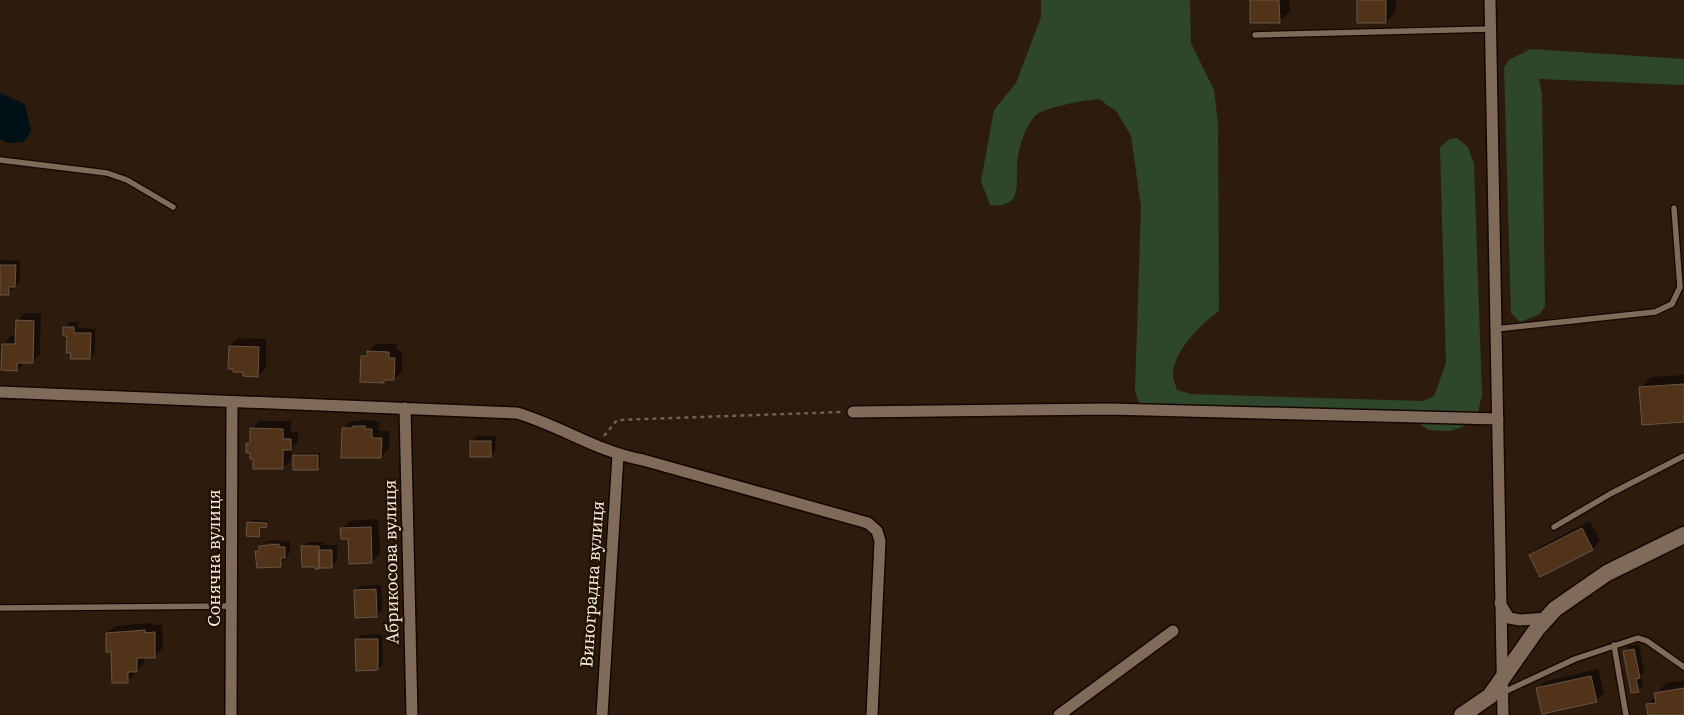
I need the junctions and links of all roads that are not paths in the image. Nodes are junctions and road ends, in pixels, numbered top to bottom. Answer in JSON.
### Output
{"nodes":[{"id":1,"x":1490,"y":0,"type":"edge"},
{"id":2,"x":1490,"y":29,"type":"junction"},
{"id":3,"x":1255,"y":35,"type":"dead end"},
{"id":4,"x":0,"y":160,"type":"edge"},
{"id":5,"x":173,"y":207,"type":"dead end"},
{"id":6,"x":1674,"y":208,"type":"dead end"},
{"id":7,"x":1495,"y":329,"type":"junction"},
{"id":8,"x":0,"y":392,"type":"edge"},
{"id":9,"x":232,"y":402,"type":"junction"},
{"id":10,"x":405,"y":408,"type":"junction"},
{"id":11,"x":853,"y":412,"type":"road end"},
{"id":12,"x":1498,"y":419,"type":"junction"},
{"id":13,"x":618,"y":455,"type":"junction"},
{"id":14,"x":1684,"y":456,"type":"edge"},
{"id":15,"x":1554,"y":527,"type":"dead end"},
{"id":16,"x":1684,"y":534,"type":"edge"},
{"id":17,"x":1499,"y":600,"type":"junction"},
{"id":18,"x":232,"y":606,"type":"junction"},
{"id":19,"x":0,"y":608,"type":"edge"},
{"id":20,"x":1547,"y":618,"type":"junction"},
{"id":21,"x":1173,"y":631,"type":"dead end"},
{"id":22,"x":1614,"y":645,"type":"junction"},
{"id":23,"x":1684,"y":667,"type":"edge"},
{"id":24,"x":1504,"y":676,"type":"junction"},
{"id":25,"x":1496,"y":694,"type":"junction"},
{"id":26,"x":231,"y":715,"type":"edge"},
{"id":27,"x":412,"y":715,"type":"edge"},
{"id":28,"x":602,"y":715,"type":"edge"},
{"id":29,"x":872,"y":715,"type":"edge"},
{"id":30,"x":1059,"y":715,"type":"edge"},
{"id":31,"x":1462,"y":715,"type":"edge"},
{"id":32,"x":1503,"y":715,"type":"edge"},
{"id":33,"x":1626,"y":715,"type":"edge"}],
"edges":[{"from":1,"to":2,"type":"street"},
{"from":2,"to":3,"type":"lane"},
{"from":2,"to":7,"type":"street"},
{"from":4,"to":5,"type":"lane"},
{"from":6,"to":7,"type":"lane"},
{"from":7,"to":12,"type":"street"},
{"from":8,"to":9,"type":"street"},
{"from":9,"to":10,"type":"street"},
{"from":9,"to":18,"type":"street","name":"Сонячна вулиця"},
{"from":10,"to":13,"type":"street"},
{"from":10,"to":27,"type":"street","name":"Абрикосова вулиця"},
{"from":11,"to":12,"type":"street"},
{"from":12,"to":17,"type":"street"},
{"from":13,"to":28,"type":"street","name":"Виноградна вулиця"},
{"from":13,"to":29,"type":"street"},
{"from":14,"to":15,"type":"lane"},
{"from":16,"to":20,"type":"street"},
{"from":17,"to":20,"type":"street"},
{"from":17,"to":24,"type":"street"},
{"from":18,"to":19,"type":"lane"},
{"from":18,"to":26,"type":"street","name":"Сонячна вулиця"},
{"from":20,"to":24,"type":"street"},
{"from":21,"to":30,"type":"street"},
{"from":22,"to":23,"type":"lane"},
{"from":22,"to":25,"type":"lane"},
{"from":22,"to":33,"type":"lane"},
{"from":24,"to":25,"type":"street"},
{"from":25,"to":31,"type":"street"},
{"from":25,"to":32,"type":"street"}]}
